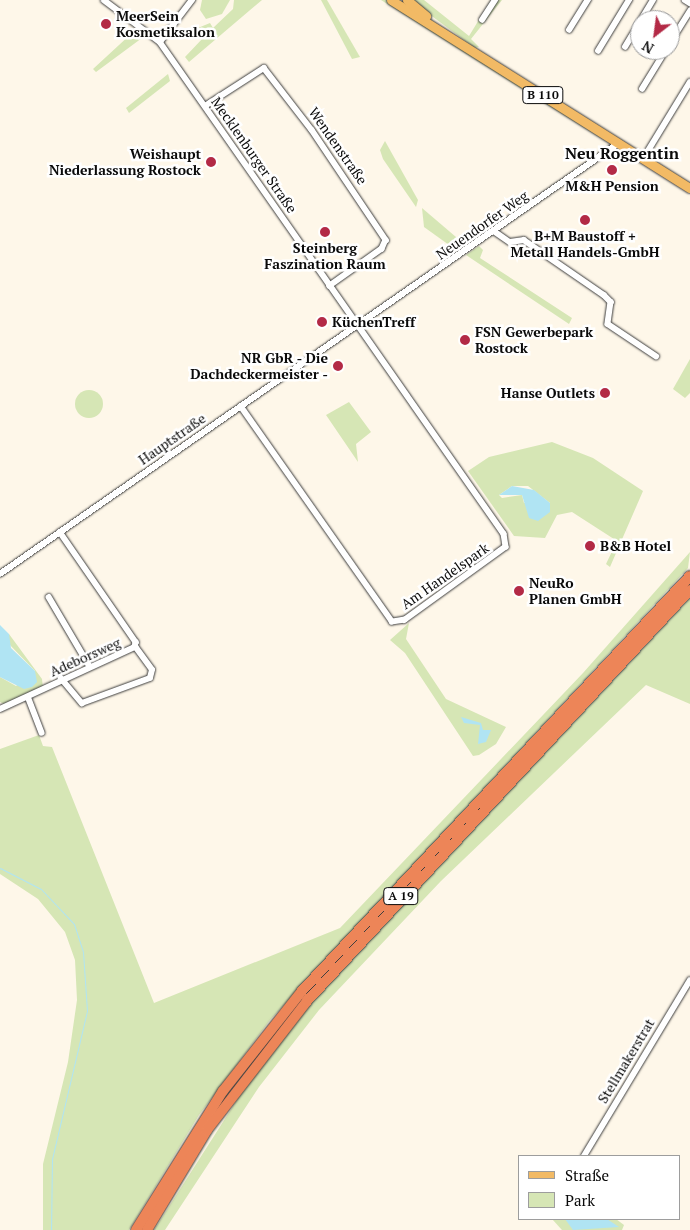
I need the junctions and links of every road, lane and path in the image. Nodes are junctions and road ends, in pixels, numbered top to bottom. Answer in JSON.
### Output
{"nodes":[{"id":1,"x":104,"y":0,"type":"edge"},
{"id":2,"x":192,"y":0,"type":"edge"},
{"id":3,"x":391,"y":0,"type":"edge"},
{"id":4,"x":406,"y":0,"type":"edge"},
{"id":5,"x":495,"y":0,"type":"edge"},
{"id":6,"x":588,"y":0,"type":"edge"},
{"id":7,"x":629,"y":0,"type":"edge"},
{"id":8,"x":685,"y":0,"type":"edge"},
{"id":9,"x":690,"y":3,"type":"edge"},
{"id":10,"x":690,"y":10,"type":"edge"},
{"id":11,"x":482,"y":20,"type":"dead end"},
{"id":12,"x":680,"y":26,"type":"edge"},
{"id":13,"x":439,"y":29,"type":"junction"},
{"id":14,"x":569,"y":30,"type":"dead end"},
{"id":15,"x":630,"y":39,"type":"edge"},
{"id":16,"x":160,"y":42,"type":"junction"},
{"id":17,"x":625,"y":47,"type":"dead end"},
{"id":18,"x":598,"y":51,"type":"dead end"},
{"id":19,"x":660,"y":60,"type":"edge"},
{"id":20,"x":690,"y":82,"type":"edge"},
{"id":21,"x":642,"y":89,"type":"dead end"},
{"id":22,"x":205,"y":106,"type":"junction"},
{"id":23,"x":619,"y":143,"type":"junction"},
{"id":24,"x":644,"y":159,"type":"junction"},
{"id":25,"x":690,"y":188,"type":"edge"},
{"id":26,"x":494,"y":231,"type":"junction"},
{"id":27,"x":330,"y":286,"type":"junction"},
{"id":28,"x":358,"y":326,"type":"junction"},
{"id":29,"x":656,"y":356,"type":"dead end"},
{"id":30,"x":241,"y":407,"type":"junction"},
{"id":31,"x":60,"y":532,"type":"junction"},
{"id":32,"x":0,"y":574,"type":"edge"},
{"id":33,"x":690,"y":576,"type":"edge"},
{"id":34,"x":690,"y":590,"type":"edge"},
{"id":35,"x":48,"y":597,"type":"dead end"},
{"id":36,"x":135,"y":647,"type":"junction"},
{"id":37,"x":90,"y":665,"type":"junction"},
{"id":38,"x":61,"y":678,"type":"junction"},
{"id":39,"x":29,"y":699,"type":"junction"},
{"id":40,"x":0,"y":709,"type":"edge"},
{"id":41,"x":42,"y":733,"type":"dead end"},
{"id":42,"x":690,"y":980,"type":"edge"},
{"id":43,"x":585,"y":1155,"type":"edge"},
{"id":44,"x":136,"y":1230,"type":"edge"},
{"id":45,"x":147,"y":1230,"type":"edge"}],
"edges":[{"from":1,"to":16,"type":"street","name":"Mecklenburger Straße"},
{"from":2,"to":16,"type":"street"},
{"from":3,"to":13,"type":"main road","number":"B 110"},
{"from":4,"to":13,"type":"main road","number":"B 110"},
{"from":5,"to":11,"type":"street"},
{"from":6,"to":14,"type":"street"},
{"from":7,"to":18,"type":"street"},
{"from":8,"to":9,"type":"street"},
{"from":10,"to":12,"type":"street"},
{"from":13,"to":23,"type":"main road","number":"B 110"},
{"from":15,"to":17,"type":"street"},
{"from":16,"to":22,"type":"street","name":"Mecklenburger Straße"},
{"from":19,"to":21,"type":"street"},
{"from":20,"to":24,"type":"street"},
{"from":22,"to":27,"type":"street","name":"Mecklenburger Straße"},
{"from":22,"to":27,"type":"street","name":"Wendenstraße"},
{"from":23,"to":24,"type":"main road","number":"B 110"},
{"from":23,"to":26,"type":"street","name":"Neuendorfer Weg"},
{"from":24,"to":25,"type":"main road","number":"B 110"},
{"from":26,"to":28,"type":"street","name":"Neuendorfer Weg"},
{"from":26,"to":29,"type":"street"},
{"from":27,"to":28,"type":"street","name":"Mecklenburger Straße"},
{"from":28,"to":30,"type":"street","name":"Hauptstraße"},
{"from":28,"to":30,"type":"street","name":"Am Handelspark"},
{"from":30,"to":31,"type":"street","name":"Hauptstraße"},
{"from":31,"to":32,"type":"street","name":"Hauptstraße"},
{"from":31,"to":36,"type":"street","name":"Adeborsweg"},
{"from":33,"to":44,"type":"highway","number":"A 19"},
{"from":34,"to":45,"type":"highway","number":"A 19"},
{"from":35,"to":37,"type":"street"},
{"from":36,"to":37,"type":"street","name":"Adeborsweg"},
{"from":36,"to":38,"type":"street"},
{"from":37,"to":38,"type":"street","name":"Adeborsweg"},
{"from":38,"to":39,"type":"street","name":"Adeborsweg"},
{"from":39,"to":40,"type":"street","name":"Adeborsweg"},
{"from":39,"to":41,"type":"street"},
{"from":42,"to":43,"type":"street","name":"Stellmakerstrat"}]}
